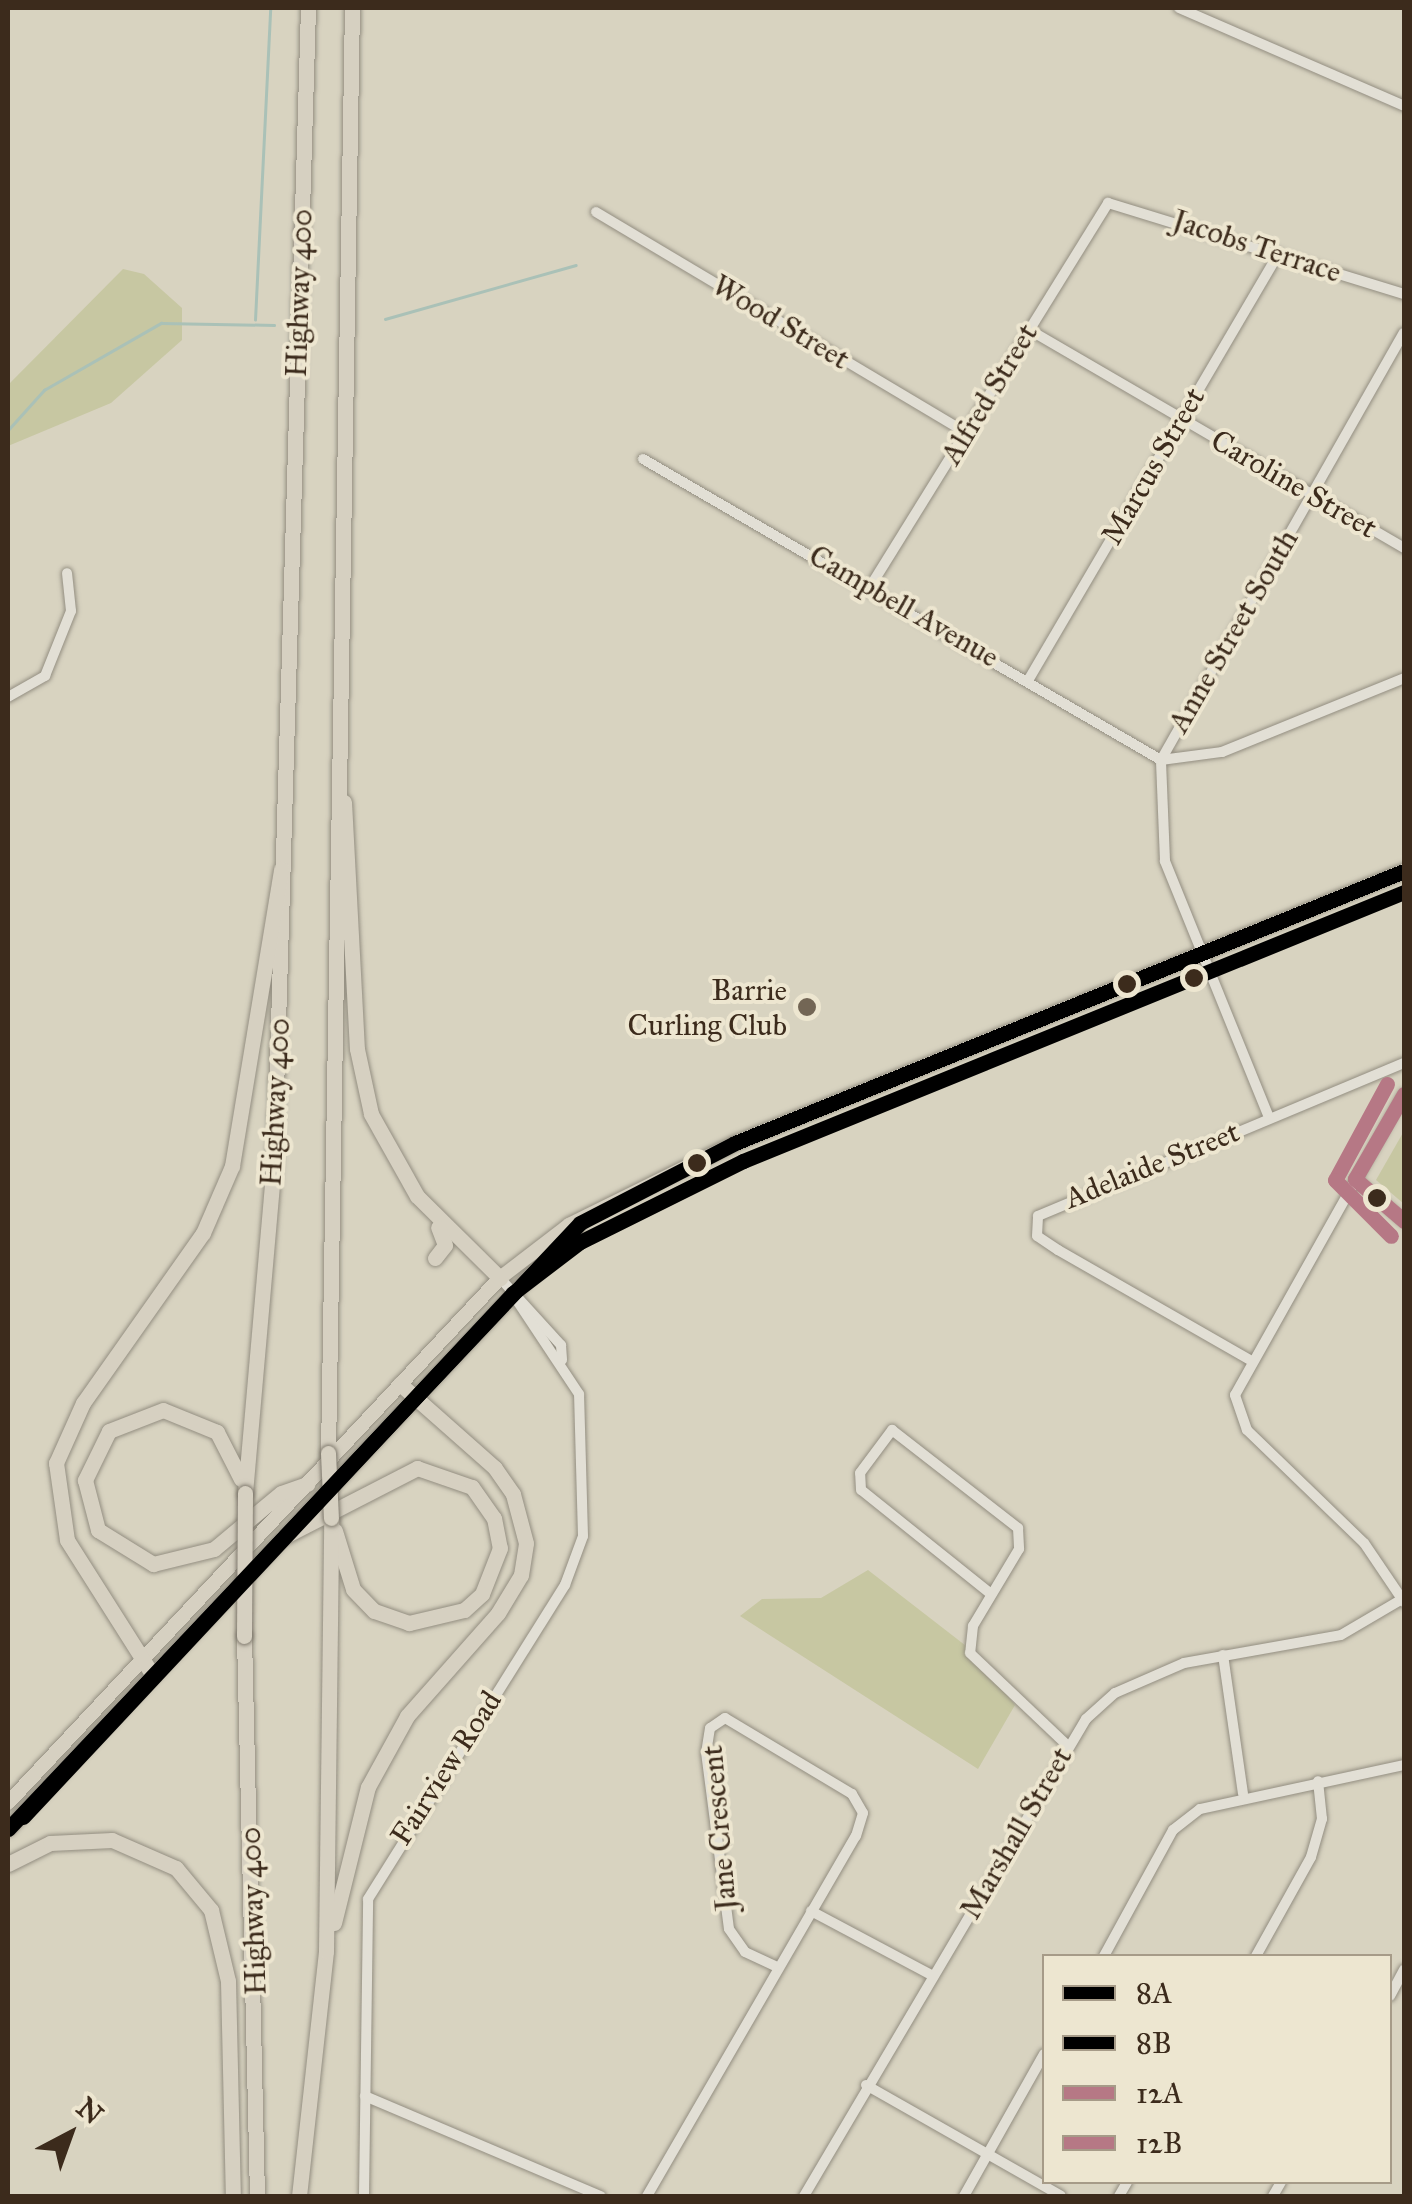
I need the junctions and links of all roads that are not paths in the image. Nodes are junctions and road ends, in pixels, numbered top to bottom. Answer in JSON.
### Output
{"nodes":[{"id":1,"x":308,"y":8,"type":"edge"},
{"id":2,"x":352,"y":8,"type":"edge"},
{"id":3,"x":1179,"y":8,"type":"edge"},
{"id":4,"x":1404,"y":106,"type":"edge"},
{"id":5,"x":1108,"y":203,"type":"joint"},
{"id":6,"x":596,"y":212,"type":"dead end"},
{"id":7,"x":1278,"y":254,"type":"junction"},
{"id":8,"x":1404,"y":294,"type":"edge"},
{"id":9,"x":1028,"y":329,"type":"junction"},
{"id":10,"x":1404,"y":333,"type":"edge"},
{"id":11,"x":1181,"y":418,"type":"junction"},
{"id":12,"x":966,"y":432,"type":"junction"},
{"id":13,"x":643,"y":460,"type":"dead end"},
{"id":14,"x":1312,"y":494,"type":"junction"},
{"id":15,"x":1404,"y":548,"type":"edge"},
{"id":16,"x":68,"y":573,"type":"dead end"},
{"id":17,"x":870,"y":587,"type":"junction"},
{"id":18,"x":1404,"y":678,"type":"edge"},
{"id":19,"x":1029,"y":679,"type":"junction"},
{"id":20,"x":8,"y":697,"type":"edge"},
{"id":21,"x":338,"y":718,"type":"junction"},
{"id":22,"x":1161,"y":760,"type":"junction"},
{"id":23,"x":284,"y":861,"type":"junction"},
{"id":24,"x":1404,"y":870,"type":"edge"},
{"id":25,"x":1200,"y":955,"type":"junction"},
{"id":26,"x":1404,"y":1064,"type":"edge"},
{"id":27,"x":1404,"y":1094,"type":"edge"},
{"id":28,"x":1268,"y":1115,"type":"junction"},
{"id":29,"x":1355,"y":1179,"type":"junction"},
{"id":30,"x":416,"y":1196,"type":"junction"},
{"id":31,"x":1404,"y":1221,"type":"edge"},
{"id":32,"x":580,"y":1223,"type":"junction"},
{"id":33,"x":435,"y":1258,"type":"dead end"},
{"id":34,"x":500,"y":1278,"type":"junction"},
{"id":35,"x":512,"y":1292,"type":"junction"},
{"id":36,"x":1250,"y":1360,"type":"junction"},
{"id":37,"x":400,"y":1384,"type":"junction"},
{"id":38,"x":415,"y":1396,"type":"junction"},
{"id":39,"x":307,"y":1484,"type":"junction"},
{"id":40,"x":244,"y":1493,"type":"junction"},
{"id":41,"x":331,"y":1518,"type":"junction"},
{"id":42,"x":283,"y":1537,"type":"junction"},
{"id":43,"x":991,"y":1594,"type":"junction"},
{"id":44,"x":1404,"y":1600,"type":"edge"},
{"id":45,"x":1223,"y":1655,"type":"junction"},
{"id":46,"x":148,"y":1668,"type":"junction"},
{"id":47,"x":1066,"y":1744,"type":"junction"},
{"id":48,"x":1404,"y":1765,"type":"edge"},
{"id":49,"x":1318,"y":1781,"type":"junction"},
{"id":50,"x":1244,"y":1794,"type":"junction"},
{"id":51,"x":8,"y":1803,"type":"edge"},
{"id":52,"x":8,"y":1829,"type":"edge"},
{"id":53,"x":8,"y":1864,"type":"edge"},
{"id":54,"x":811,"y":1911,"type":"junction"},
{"id":55,"x":326,"y":1952,"type":"junction"},
{"id":56,"x":1105,"y":1954,"type":"edge"},
{"id":57,"x":1257,"y":1954,"type":"edge"},
{"id":58,"x":777,"y":1967,"type":"junction"},
{"id":59,"x":1404,"y":1970,"type":"edge"},
{"id":60,"x":933,"y":1976,"type":"junction"},
{"id":61,"x":1392,"y":1992,"type":"edge"},
{"id":62,"x":1042,"y":2058,"type":"edge"},
{"id":63,"x":866,"y":2085,"type":"junction"},
{"id":64,"x":366,"y":2096,"type":"junction"},
{"id":65,"x":988,"y":2154,"type":"junction"},
{"id":66,"x":234,"y":2196,"type":"edge"},
{"id":67,"x":256,"y":2196,"type":"edge"},
{"id":68,"x":299,"y":2196,"type":"edge"},
{"id":69,"x":364,"y":2196,"type":"edge"},
{"id":70,"x":602,"y":2196,"type":"edge"},
{"id":71,"x":647,"y":2196,"type":"edge"},
{"id":72,"x":804,"y":2196,"type":"edge"},
{"id":73,"x":964,"y":2196,"type":"edge"},
{"id":74,"x":1061,"y":2196,"type":"edge"}],
"edges":[{"from":1,"to":23,"type":"highway","name":"Highway 400"},
{"from":2,"to":21,"type":"highway","name":"Highway 400"},
{"from":3,"to":4,"type":"street"},
{"from":5,"to":7,"type":"street","name":"Jacobs Terrace"},
{"from":5,"to":9,"type":"street","name":"Alfred Street"},
{"from":6,"to":12,"type":"street","name":"Wood Street"},
{"from":7,"to":8,"type":"street","name":"Jacobs Terrace"},
{"from":7,"to":11,"type":"street","name":"Marcus Street"},
{"from":9,"to":11,"type":"street","name":"Caroline Street"},
{"from":9,"to":12,"type":"street","name":"Alfred Street"},
{"from":10,"to":14,"type":"street","name":"Anne Street South"},
{"from":11,"to":14,"type":"street","name":"Caroline Street"},
{"from":11,"to":19,"type":"street","name":"Marcus Street"},
{"from":12,"to":17,"type":"street","name":"Alfred Street"},
{"from":13,"to":17,"type":"street","name":"Campbell Avenue"},
{"from":14,"to":15,"type":"street","name":"Caroline Street"},
{"from":14,"to":22,"type":"street","name":"Anne Street South"},
{"from":16,"to":20,"type":"street"},
{"from":17,"to":19,"type":"street","name":"Campbell Avenue"},
{"from":18,"to":22,"type":"street"},
{"from":19,"to":22,"type":"street","name":"Campbell Avenue"},
{"from":21,"to":30,"type":"highway"},
{"from":21,"to":41,"type":"highway","name":"Highway 400","bridge":true},
{"from":22,"to":25,"type":"street","name":"Anne Street South"},
{"from":23,"to":40,"type":"highway","name":"Highway 400"},
{"from":23,"to":46,"type":"highway"},
{"from":24,"to":25,"type":"main road"},
{"from":25,"to":28,"type":"street","name":"Anne Street South"},
{"from":25,"to":32,"type":"main road"},
{"from":26,"to":28,"type":"street","name":"Adelaide Street"},
{"from":27,"to":29,"type":"street"},
{"from":28,"to":36,"type":"street","name":"Adelaide Street"},
{"from":29,"to":31,"type":"street"},
{"from":29,"to":36,"type":"street"},
{"from":30,"to":33,"type":"highway"},
{"from":30,"to":34,"type":"highway"},
{"from":32,"to":34,"type":"main road"},
{"from":32,"to":35,"type":"main road"},
{"from":34,"to":35,"type":"street","name":"Fairview Road"},
{"from":34,"to":37,"type":"main road"},
{"from":35,"to":38,"type":"main road"},
{"from":35,"to":64,"type":"street","name":"Fairview Road"},
{"from":36,"to":44,"type":"street"},
{"from":37,"to":38,"type":"highway"},
{"from":37,"to":39,"type":"main road"},
{"from":38,"to":42,"type":"main road"},
{"from":38,"to":55,"type":"highway"},
{"from":39,"to":40,"type":"highway"},
{"from":39,"to":46,"type":"main road"},
{"from":40,"to":67,"type":"highway","name":"Highway 400","bridge":true},
{"from":41,"to":42,"type":"highway"},
{"from":41,"to":55,"type":"highway","name":"Highway 400"},
{"from":42,"to":46,"type":"main road"},
{"from":43,"to":43,"type":"street"},
{"from":43,"to":47,"type":"street"},
{"from":44,"to":45,"type":"street","name":"Marshall Street"},
{"from":45,"to":47,"type":"street","name":"Marshall Street"},
{"from":45,"to":50,"type":"street"},
{"from":46,"to":51,"type":"main road"},
{"from":46,"to":52,"type":"main road"},
{"from":47,"to":60,"type":"street","name":"Marshall Street"},
{"from":48,"to":49,"type":"street"},
{"from":49,"to":50,"type":"street"},
{"from":49,"to":57,"type":"street"},
{"from":50,"to":56,"type":"street"},
{"from":53,"to":66,"type":"highway"},
{"from":54,"to":58,"type":"street","name":"Jane Crescent"},
{"from":54,"to":58,"type":"street","name":"Jane Crescent"},
{"from":54,"to":60,"type":"street"},
{"from":55,"to":68,"type":"highway","name":"Highway 400"},
{"from":58,"to":71,"type":"street","name":"Jane Crescent"},
{"from":59,"to":61,"type":"street"},
{"from":60,"to":63,"type":"street","name":"Marshall Street"},
{"from":62,"to":65,"type":"street"},
{"from":63,"to":65,"type":"street"},
{"from":63,"to":72,"type":"street","name":"Marshall Street"},
{"from":64,"to":69,"type":"street","name":"Fairview Road"},
{"from":64,"to":70,"type":"street"},
{"from":65,"to":73,"type":"street"},
{"from":65,"to":74,"type":"street"}]}
